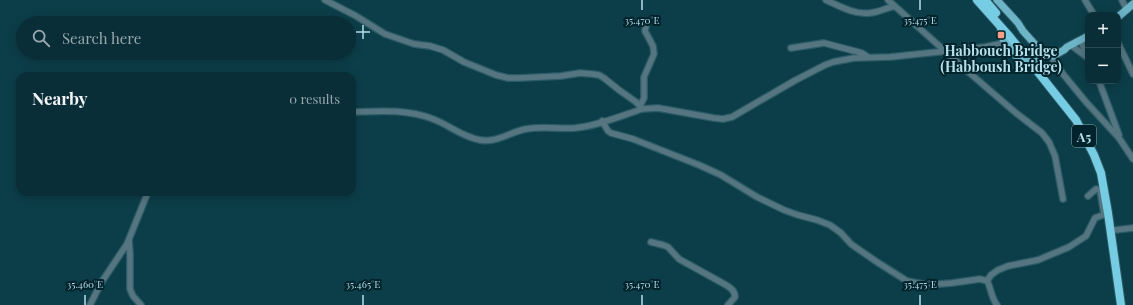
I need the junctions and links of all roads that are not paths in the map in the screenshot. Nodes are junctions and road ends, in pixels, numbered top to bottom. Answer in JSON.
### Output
{"nodes":[{"id":1,"x":326,"y":0,"type":"edge"},
{"id":2,"x":826,"y":0,"type":"edge"},
{"id":3,"x":888,"y":0,"type":"edge"},
{"id":4,"x":977,"y":0,"type":"edge"},
{"id":5,"x":984,"y":0,"type":"edge"},
{"id":6,"x":997,"y":0,"type":"edge"},
{"id":7,"x":1085,"y":0,"type":"edge"},
{"id":8,"x":1122,"y":0,"type":"edge"},
{"id":9,"x":1133,"y":4,"type":"edge"},
{"id":10,"x":894,"y":6,"type":"junction"},
{"id":11,"x":1127,"y":10,"type":"junction"},
{"id":12,"x":1092,"y":12,"type":"edge"},
{"id":13,"x":1121,"y":15,"type":"edge"},
{"id":14,"x":648,"y":21,"type":"dead end"},
{"id":15,"x":1085,"y":38,"type":"edge"},
{"id":16,"x":1007,"y":39,"type":"junction"},
{"id":17,"x":1081,"y":40,"type":"junction"},
{"id":18,"x":1069,"y":46,"type":"junction"},
{"id":19,"x":791,"y":48,"type":"dead end"},
{"id":20,"x":1121,"y":48,"type":"edge"},
{"id":21,"x":946,"y":51,"type":"junction"},
{"id":22,"x":1085,"y":51,"type":"edge"},
{"id":23,"x":1049,"y":56,"type":"junction"},
{"id":24,"x":1085,"y":56,"type":"edge"},
{"id":25,"x":869,"y":57,"type":"junction"},
{"id":26,"x":1133,"y":74,"type":"edge"},
{"id":27,"x":1100,"y":84,"type":"edge"},
{"id":28,"x":641,"y":108,"type":"junction"},
{"id":29,"x":356,"y":112,"type":"edge"},
{"id":30,"x":602,"y":121,"type":"junction"},
{"id":31,"x":1119,"y":138,"type":"junction"},
{"id":32,"x":1133,"y":159,"type":"edge"},
{"id":33,"x":146,"y":196,"type":"edge"},
{"id":34,"x":1088,"y":196,"type":"dead end"},
{"id":35,"x":1063,"y":199,"type":"dead end"},
{"id":36,"x":1106,"y":214,"type":"junction"},
{"id":37,"x":1133,"y":228,"type":"edge"},
{"id":38,"x":1115,"y":230,"type":"junction"},
{"id":39,"x":129,"y":239,"type":"junction"},
{"id":40,"x":651,"y":242,"type":"dead end"},
{"id":41,"x":987,"y":281,"type":"junction"},
{"id":42,"x":90,"y":305,"type":"edge"},
{"id":43,"x":141,"y":305,"type":"edge"},
{"id":44,"x":728,"y":305,"type":"edge"},
{"id":45,"x":997,"y":305,"type":"edge"},
{"id":46,"x":1121,"y":305,"type":"edge"},
{"id":47,"x":1127,"y":305,"type":"edge"}],
"edges":[{"from":1,"to":28,"type":"street"},
{"from":2,"to":10,"type":"street"},
{"from":3,"to":10,"type":"street"},
{"from":4,"to":16,"type":"highway","number":"A5"},
{"from":5,"to":38,"type":"highway","number":"A5"},
{"from":6,"to":23,"type":"main road"},
{"from":7,"to":12,"type":"street"},
{"from":8,"to":11,"type":"street"},
{"from":9,"to":11,"type":"main road"},
{"from":10,"to":21,"type":"street"},
{"from":11,"to":13,"type":"main road"},
{"from":14,"to":28,"type":"street"},
{"from":15,"to":17,"type":"main road"},
{"from":16,"to":21,"type":"street"},
{"from":16,"to":23,"type":"main road","bridge":true},
{"from":16,"to":36,"type":"highway","number":"A5"},
{"from":17,"to":18,"type":"main road"},
{"from":17,"to":22,"type":"street"},
{"from":18,"to":23,"type":"main road"},
{"from":18,"to":24,"type":"street"},
{"from":19,"to":25,"type":"street"},
{"from":20,"to":26,"type":"street"},
{"from":21,"to":25,"type":"street"},
{"from":21,"to":35,"type":"street"},
{"from":23,"to":31,"type":"street"},
{"from":25,"to":28,"type":"street"},
{"from":27,"to":31,"type":"street"},
{"from":28,"to":30,"type":"street"},
{"from":29,"to":30,"type":"street"},
{"from":30,"to":41,"type":"street"},
{"from":31,"to":32,"type":"street"},
{"from":33,"to":39,"type":"street"},
{"from":34,"to":36,"type":"street"},
{"from":36,"to":41,"type":"street"},
{"from":36,"to":46,"type":"highway","number":"A5"},
{"from":37,"to":38,"type":"street"},
{"from":38,"to":47,"type":"highway","number":"A5"},
{"from":39,"to":42,"type":"street"},
{"from":39,"to":43,"type":"street"},
{"from":40,"to":44,"type":"street"},
{"from":41,"to":45,"type":"street"}]}
